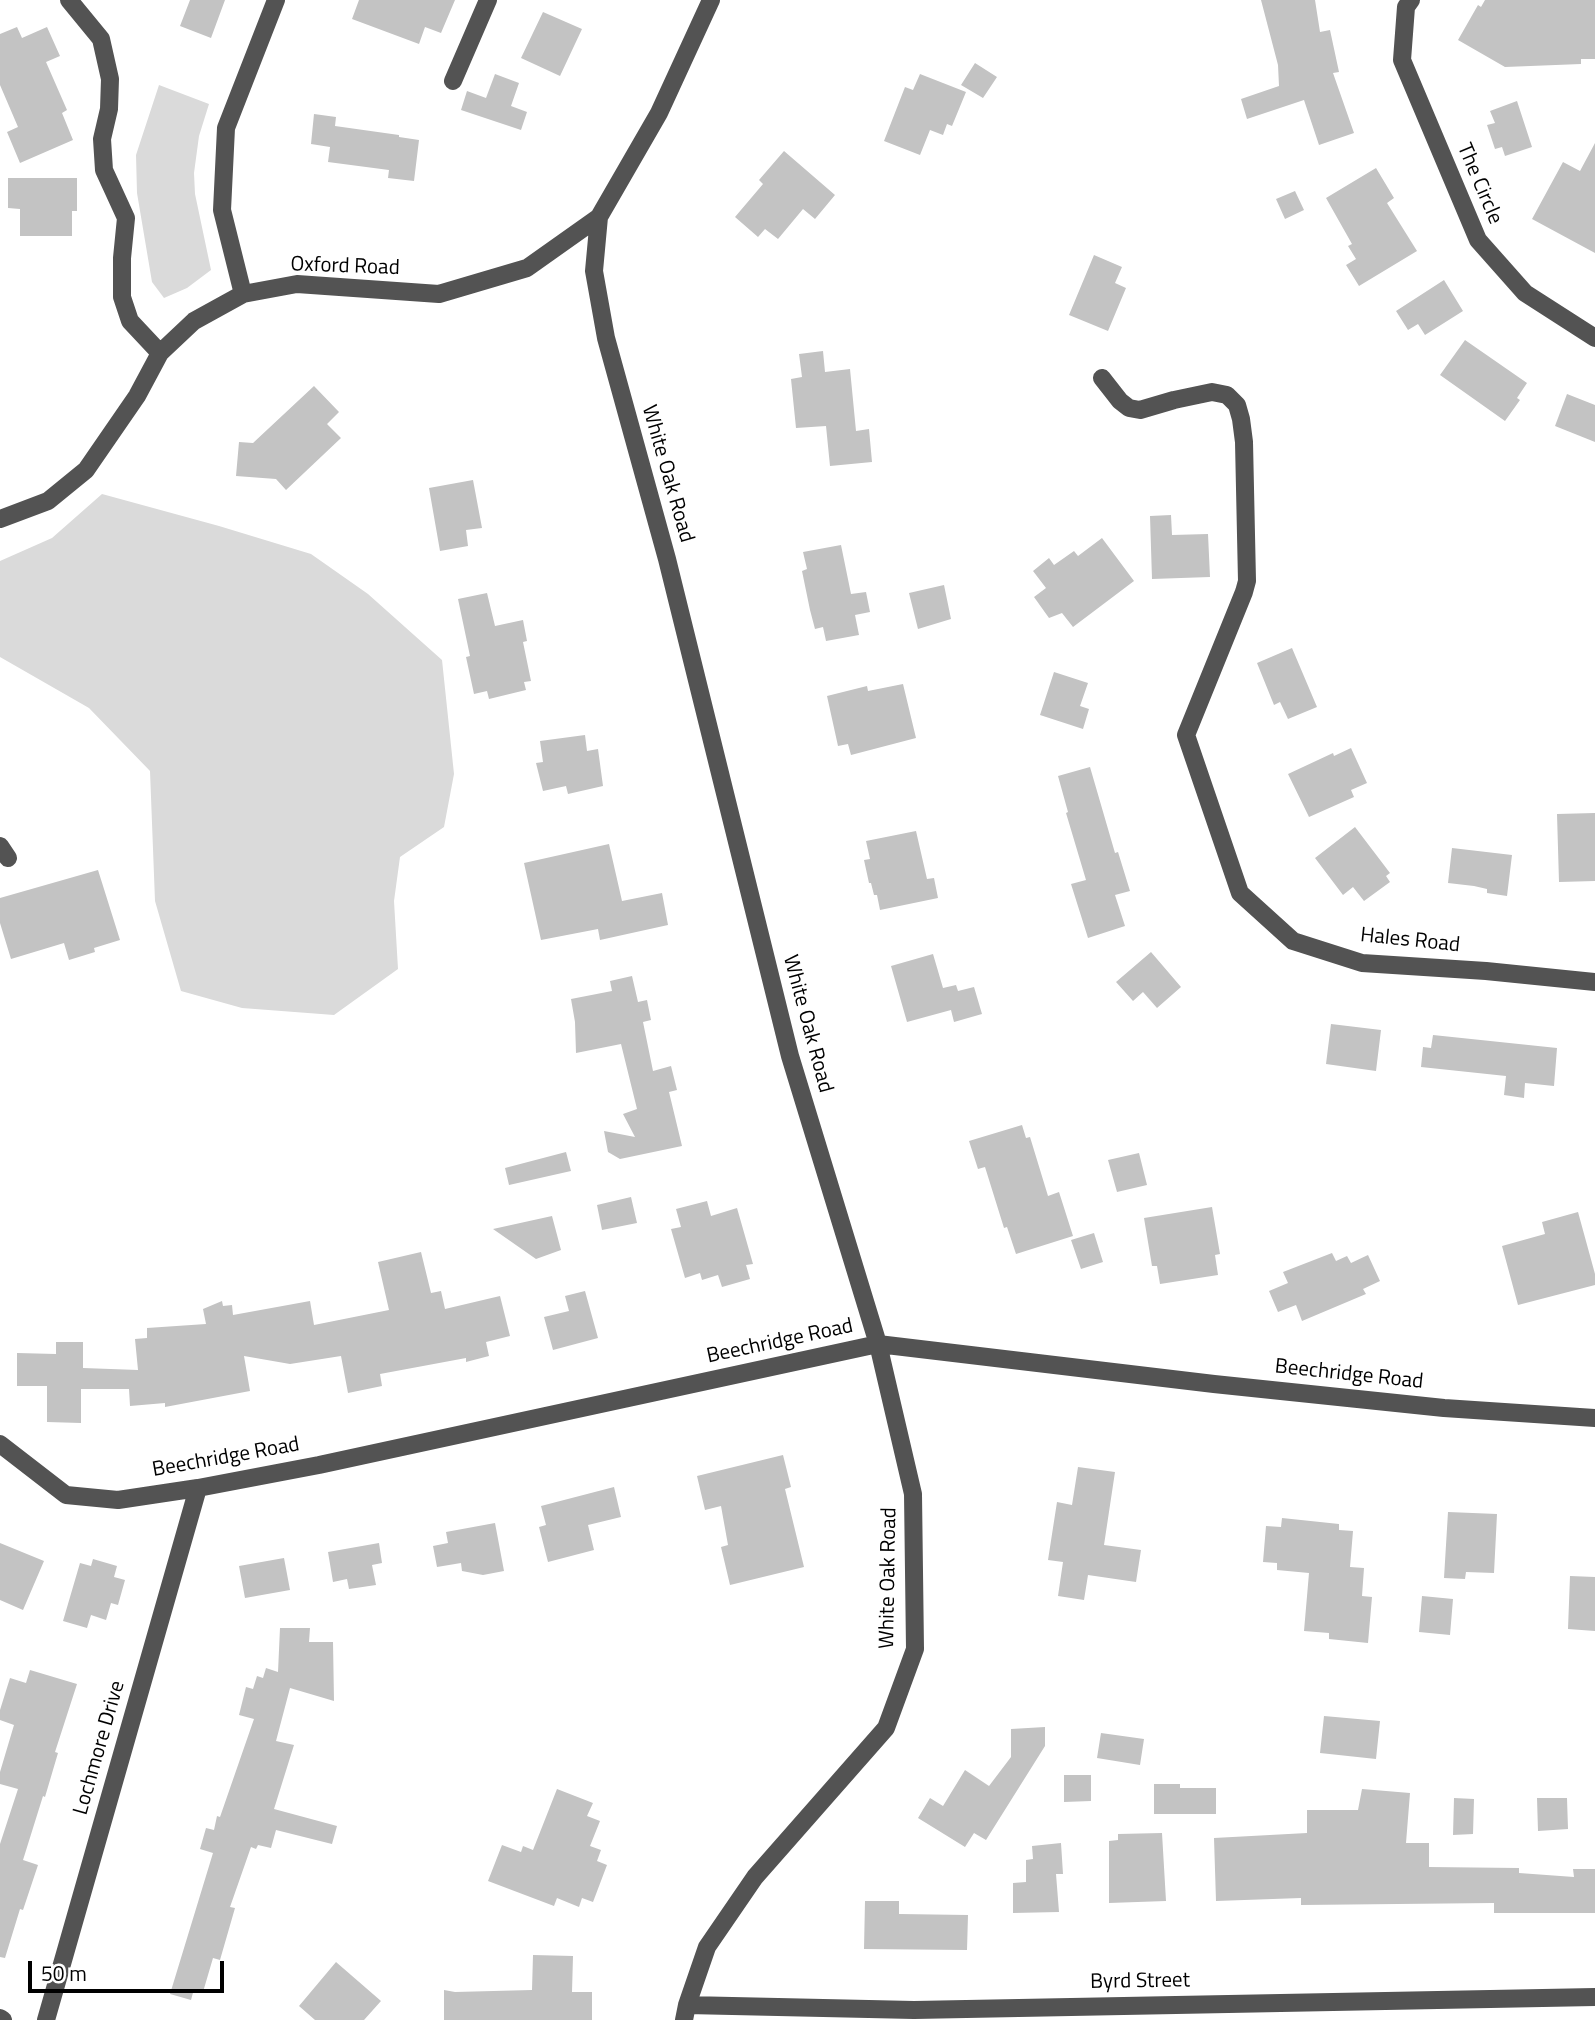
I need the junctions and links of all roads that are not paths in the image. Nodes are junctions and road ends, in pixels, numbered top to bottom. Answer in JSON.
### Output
{"nodes":[{"id":1,"x":69,"y":0,"type":"edge"},
{"id":2,"x":276,"y":0,"type":"edge"},
{"id":3,"x":488,"y":0,"type":"edge"},
{"id":4,"x":711,"y":0,"type":"edge"},
{"id":5,"x":1412,"y":0,"type":"edge"},
{"id":6,"x":453,"y":81,"type":"dead end"},
{"id":7,"x":599,"y":217,"type":"junction"},
{"id":8,"x":243,"y":294,"type":"junction"},
{"id":9,"x":1595,"y":338,"type":"edge"},
{"id":10,"x":160,"y":354,"type":"junction"},
{"id":11,"x":1102,"y":378,"type":"dead end"},
{"id":12,"x":0,"y":519,"type":"edge"},
{"id":13,"x":1595,"y":982,"type":"edge"},
{"id":14,"x":878,"y":1344,"type":"junction"},
{"id":15,"x":1595,"y":1418,"type":"edge"},
{"id":16,"x":0,"y":1444,"type":"edge"},
{"id":17,"x":198,"y":1488,"type":"junction"},
{"id":18,"x":1595,"y":1997,"type":"edge"},
{"id":19,"x":685,"y":2013,"type":"edge"},
{"id":20,"x":46,"y":2020,"type":"edge"}],
"edges":[{"from":1,"to":10,"type":"street"},
{"from":2,"to":8,"type":"street"},
{"from":3,"to":6,"type":"street"},
{"from":4,"to":7,"type":"street","name":"White Oak Road"},
{"from":5,"to":9,"type":"street","name":"The Circle"},
{"from":7,"to":8,"type":"street","name":"Oxford Road"},
{"from":7,"to":14,"type":"street","name":"White Oak Road"},
{"from":8,"to":10,"type":"street","name":"Oxford Road"},
{"from":10,"to":12,"type":"street","name":"Oxford Road"},
{"from":11,"to":13,"type":"street","name":"Hales Road"},
{"from":14,"to":15,"type":"street","name":"Beechridge Road"},
{"from":14,"to":17,"type":"street","name":"Beechridge Road"},
{"from":14,"to":19,"type":"street","name":"White Oak Road"},
{"from":16,"to":17,"type":"street","name":"Beechridge Road"},
{"from":17,"to":20,"type":"street","name":"Lochmore Drive"},
{"from":18,"to":19,"type":"street","name":"Byrd Street"}]}
